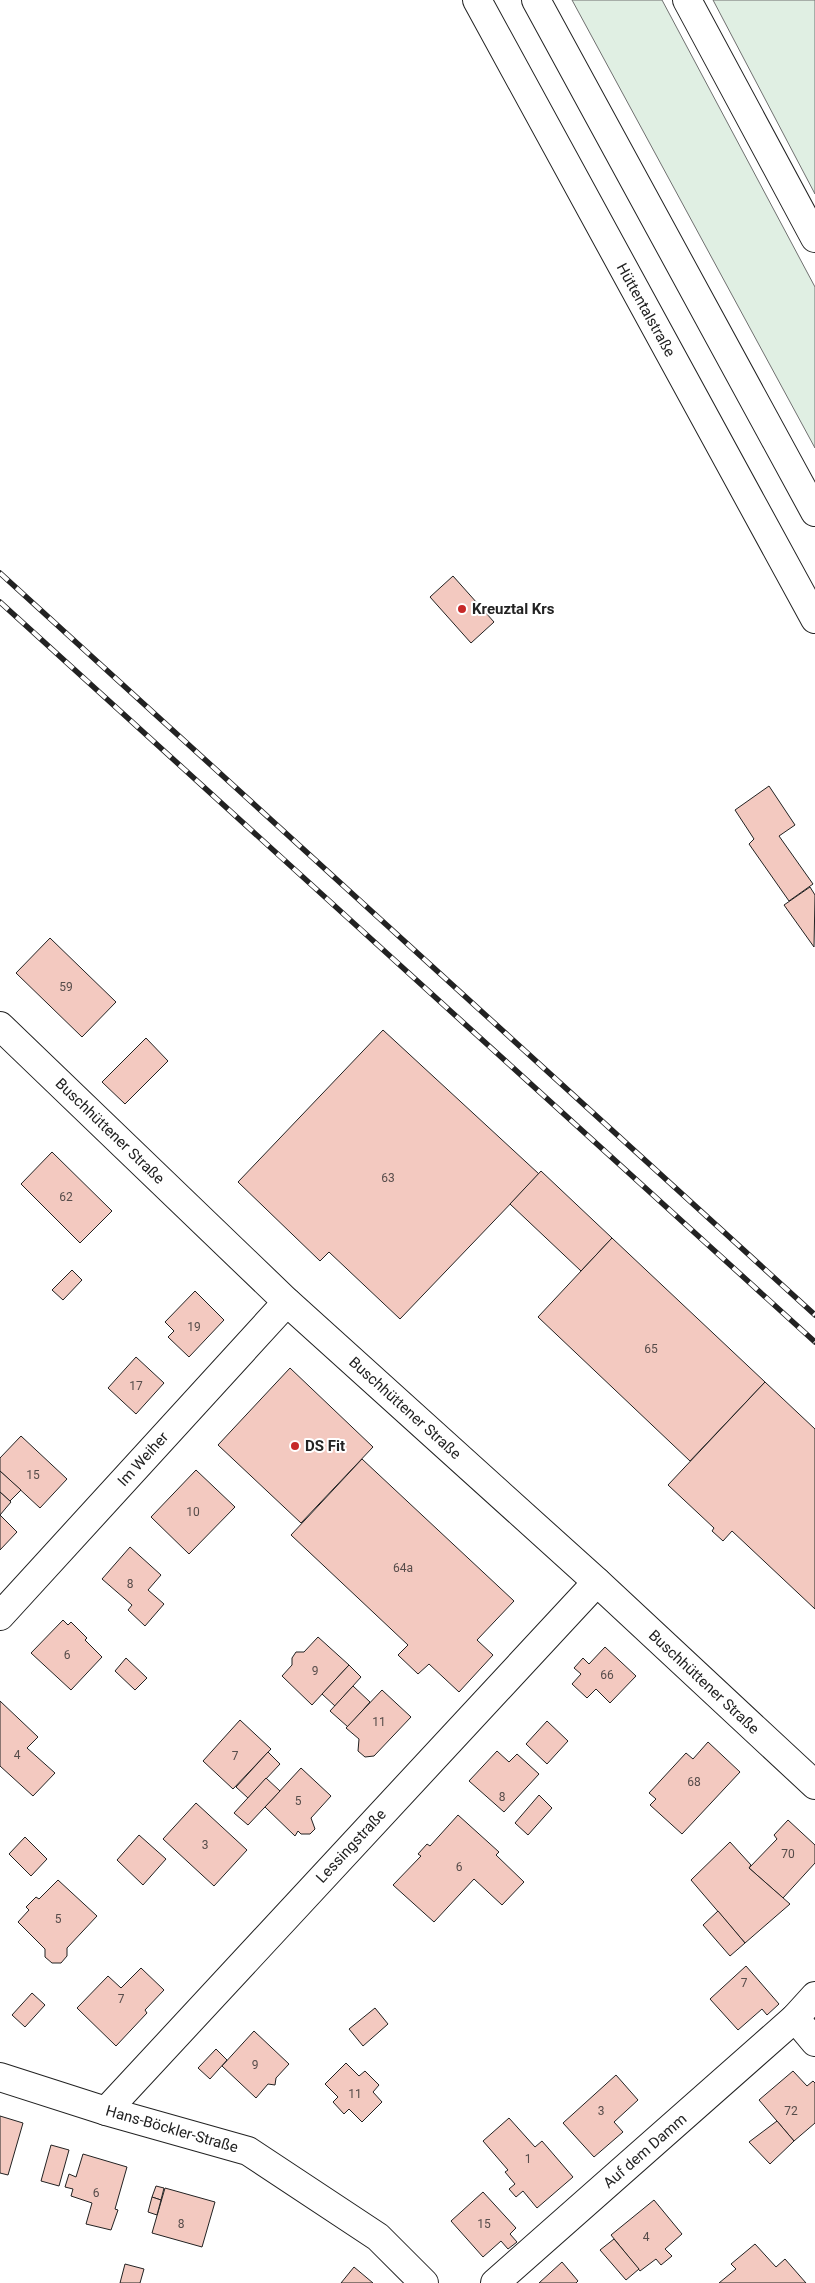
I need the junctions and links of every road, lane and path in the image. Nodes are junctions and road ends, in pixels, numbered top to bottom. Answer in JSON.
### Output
{"nodes":[{"id":1,"x":477,"y":0,"type":"edge"},
{"id":2,"x":536,"y":0,"type":"edge"},
{"id":3,"x":687,"y":0,"type":"edge"},
{"id":4,"x":815,"y":238,"type":"edge"},
{"id":5,"x":815,"y":512,"type":"edge"},
{"id":6,"x":815,"y":619,"type":"edge"},
{"id":7,"x":0,"y":1026,"type":"edge"},
{"id":8,"x":287,"y":1302,"type":"junction"},
{"id":9,"x":597,"y":1582,"type":"junction"},
{"id":10,"x":0,"y":1616,"type":"edge"},
{"id":11,"x":815,"y":1785,"type":"edge"},
{"id":12,"x":815,"y":1996,"type":"edge"},
{"id":13,"x":794,"y":2018,"type":"junction"},
{"id":14,"x":815,"y":2042,"type":"edge"},
{"id":15,"x":0,"y":2077,"type":"edge"},
{"id":16,"x":106,"y":2111,"type":"junction"},
{"id":17,"x":424,"y":2283,"type":"edge"},
{"id":18,"x":495,"y":2283,"type":"edge"}],
"edges":[{"from":1,"to":6,"type":"main road","name":"Hüttentalstraße"},
{"from":2,"to":5,"type":"main road"},
{"from":3,"to":4,"type":"main road"},
{"from":7,"to":8,"type":"main road","name":"Buschhüttener Straße"},
{"from":8,"to":9,"type":"main road","name":"Buschhüttener Straße"},
{"from":8,"to":10,"type":"main road","name":"Im Weiher"},
{"from":9,"to":11,"type":"main road","name":"Buschhüttener Straße"},
{"from":9,"to":16,"type":"main road","name":"Lessingstraße"},
{"from":12,"to":13,"type":"main road"},
{"from":13,"to":14,"type":"main road"},
{"from":13,"to":18,"type":"main road","name":"Auf dem Damm"},
{"from":15,"to":16,"type":"main road","name":"Hans-Böckler-Straße"},
{"from":16,"to":17,"type":"main road","name":"Hans-Böckler-Straße"}]}
